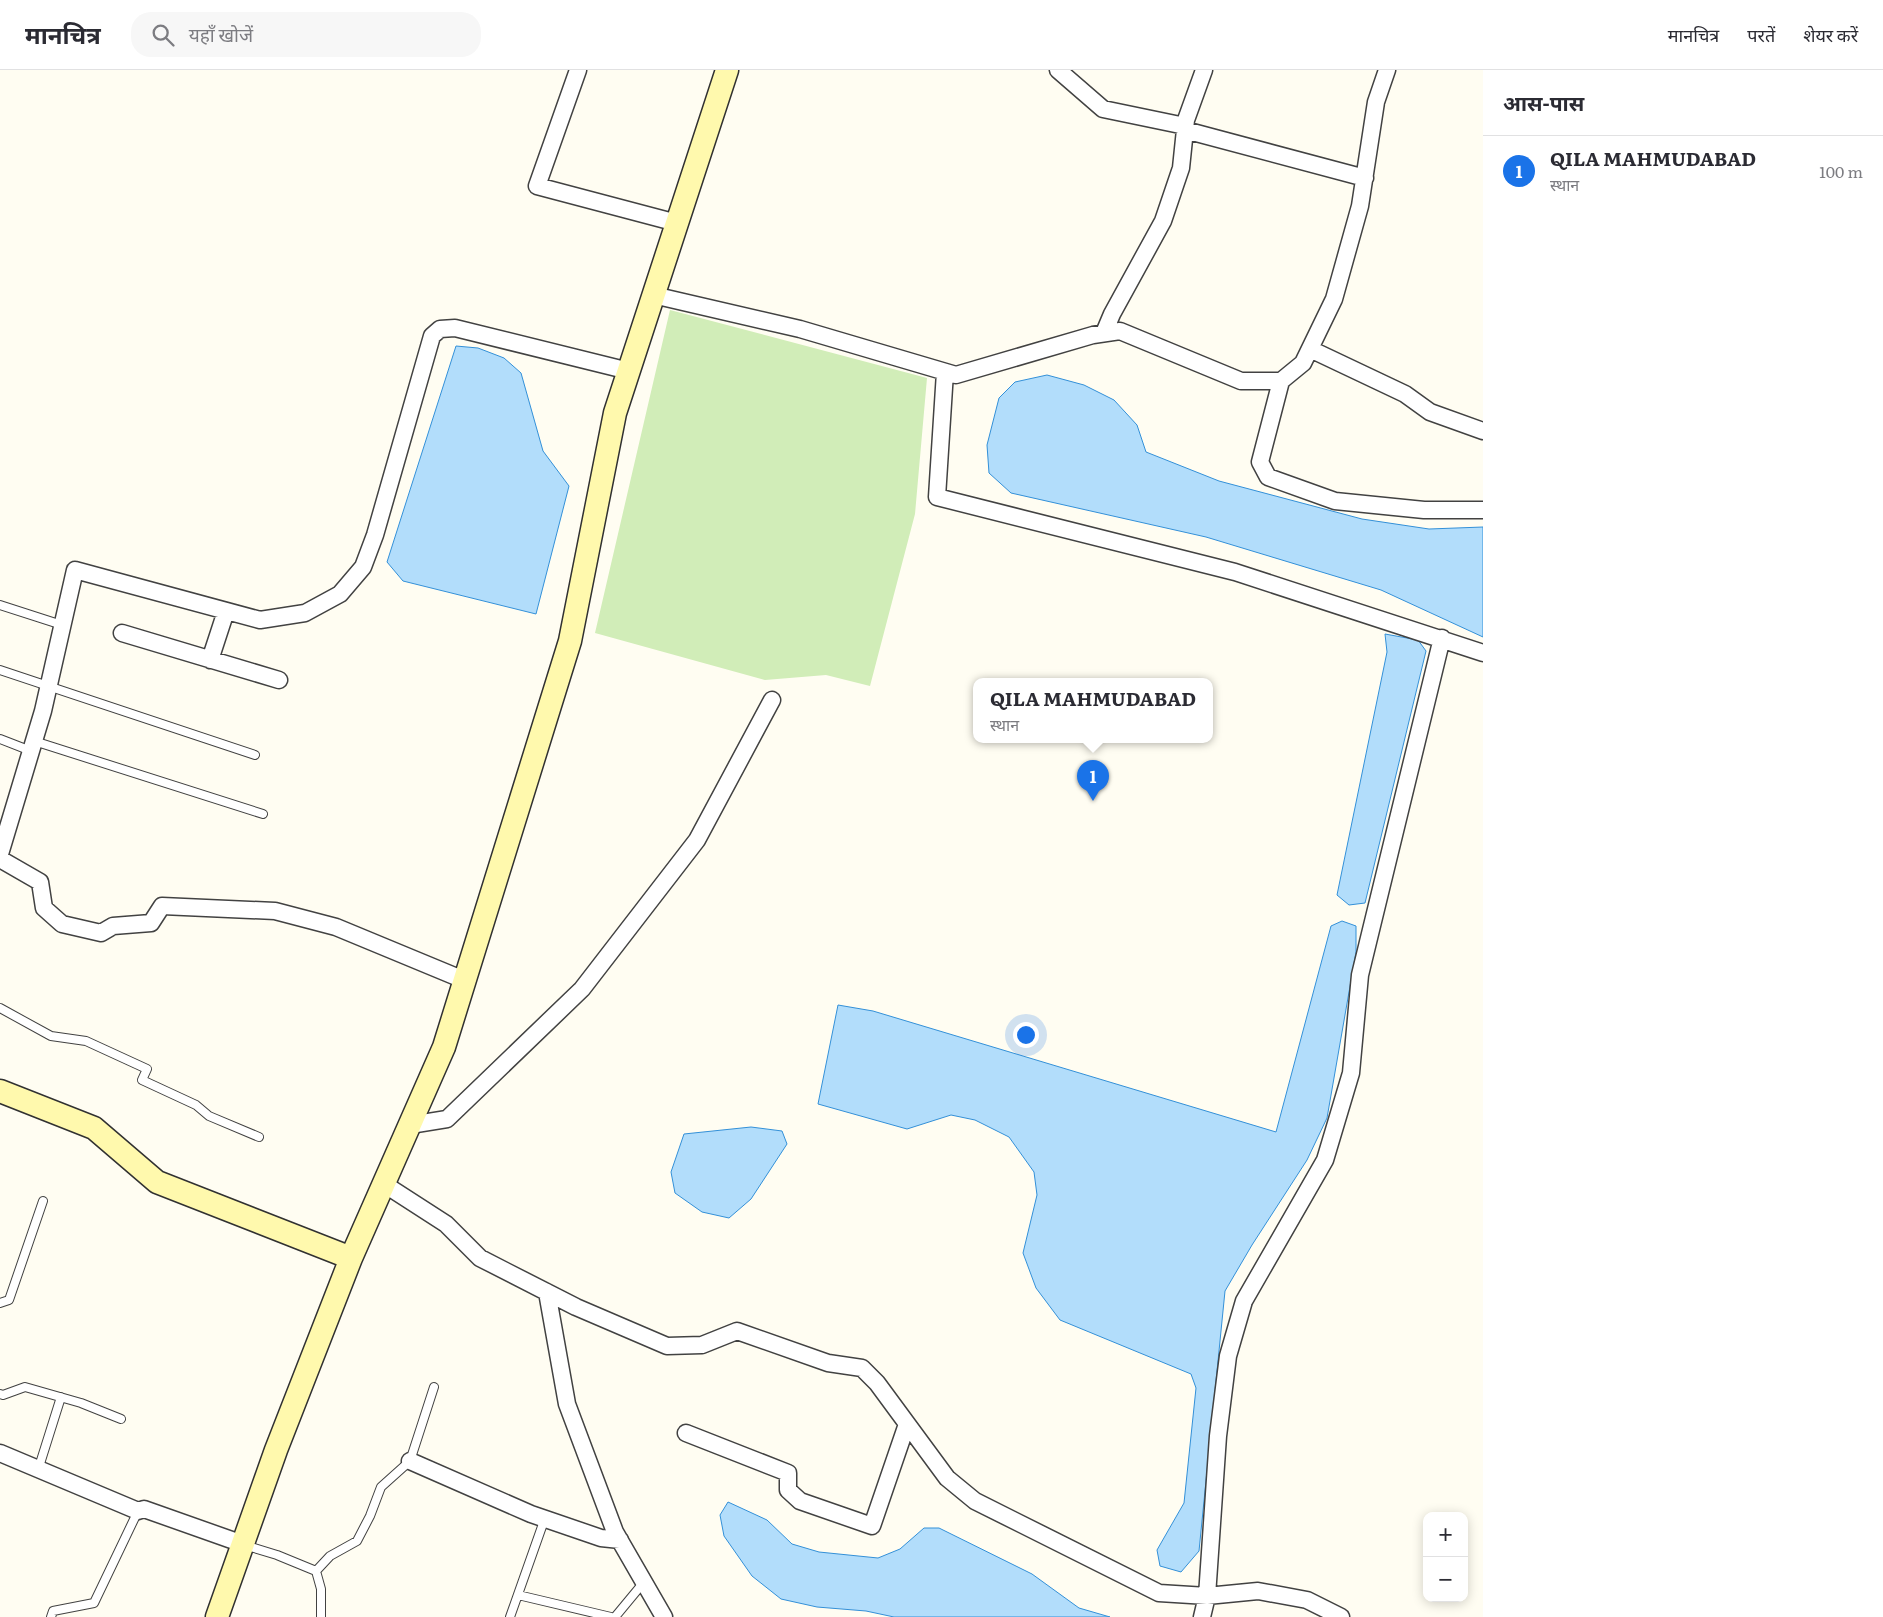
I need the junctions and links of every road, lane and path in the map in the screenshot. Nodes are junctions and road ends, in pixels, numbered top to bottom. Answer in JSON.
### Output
{"nodes":[{"id":1,"x":578,"y":70,"type":"edge"},
{"id":2,"x":727,"y":70,"type":"edge"},
{"id":3,"x":1058,"y":70,"type":"edge"},
{"id":4,"x":1204,"y":70,"type":"edge"},
{"id":5,"x":1387,"y":70,"type":"edge"},
{"id":6,"x":1185,"y":128,"type":"junction"},
{"id":7,"x":1365,"y":178,"type":"junction"},
{"id":8,"x":677,"y":223,"type":"junction"},
{"id":9,"x":653,"y":295,"type":"junction"},
{"id":10,"x":1104,"y":333,"type":"junction"},
{"id":11,"x":1310,"y":349,"type":"junction"},
{"id":12,"x":628,"y":371,"type":"junction"},
{"id":13,"x":946,"y":372,"type":"junction"},
{"id":14,"x":1281,"y":381,"type":"junction"},
{"id":15,"x":1483,"y":431,"type":"edge"},
{"id":16,"x":1483,"y":510,"type":"edge"},
{"id":17,"x":0,"y":605,"type":"edge"},
{"id":18,"x":226,"y":611,"type":"junction"},
{"id":19,"x":62,"y":625,"type":"junction"},
{"id":20,"x":122,"y":632,"type":"dead end"},
{"id":21,"x":1442,"y":638,"type":"junction"},
{"id":22,"x":1483,"y":653,"type":"edge"},
{"id":23,"x":210,"y":660,"type":"junction"},
{"id":24,"x":0,"y":670,"type":"edge"},
{"id":25,"x":279,"y":680,"type":"dead end"},
{"id":26,"x":49,"y":686,"type":"junction"},
{"id":27,"x":772,"y":700,"type":"dead end"},
{"id":28,"x":0,"y":739,"type":"edge"},
{"id":29,"x":32,"y":746,"type":"junction"},
{"id":30,"x":255,"y":755,"type":"dead end"},
{"id":31,"x":262,"y":814,"type":"dead end"},
{"id":32,"x":0,"y":854,"type":"edge"},
{"id":33,"x":0,"y":859,"type":"edge"},
{"id":34,"x":464,"y":980,"type":"junction"},
{"id":35,"x":0,"y":1008,"type":"edge"},
{"id":36,"x":0,"y":1090,"type":"edge"},
{"id":37,"x":410,"y":1125,"type":"junction"},
{"id":38,"x":259,"y":1137,"type":"dead end"},
{"id":39,"x":384,"y":1184,"type":"junction"},
{"id":40,"x":43,"y":1200,"type":"dead end"},
{"id":41,"x":351,"y":1258,"type":"junction"},
{"id":42,"x":547,"y":1292,"type":"junction"},
{"id":43,"x":0,"y":1303,"type":"edge"},
{"id":44,"x":434,"y":1387,"type":"dead end"},
{"id":45,"x":0,"y":1394,"type":"edge"},
{"id":46,"x":61,"y":1397,"type":"junction"},
{"id":47,"x":121,"y":1419,"type":"dead end"},
{"id":48,"x":907,"y":1424,"type":"junction"},
{"id":49,"x":686,"y":1433,"type":"dead end"},
{"id":50,"x":0,"y":1453,"type":"edge"},
{"id":51,"x":410,"y":1461,"type":"junction"},
{"id":52,"x":38,"y":1470,"type":"junction"},
{"id":53,"x":138,"y":1511,"type":"junction"},
{"id":54,"x":545,"y":1518,"type":"junction"},
{"id":55,"x":620,"y":1540,"type":"junction"},
{"id":56,"x":243,"y":1544,"type":"junction"},
{"id":57,"x":316,"y":1571,"type":"junction"},
{"id":58,"x":644,"y":1582,"type":"junction"},
{"id":59,"x":518,"y":1595,"type":"junction"},
{"id":60,"x":1207,"y":1596,"type":"junction"},
{"id":61,"x":51,"y":1617,"type":"edge"},
{"id":62,"x":217,"y":1617,"type":"edge"},
{"id":63,"x":321,"y":1617,"type":"edge"},
{"id":64,"x":510,"y":1617,"type":"edge"},
{"id":65,"x":613,"y":1617,"type":"edge"},
{"id":66,"x":664,"y":1617,"type":"edge"},
{"id":67,"x":1202,"y":1617,"type":"edge"},
{"id":68,"x":1341,"y":1617,"type":"edge"}],
"edges":[{"from":1,"to":8,"type":"street"},
{"from":2,"to":8,"type":"main road"},
{"from":3,"to":6,"type":"street"},
{"from":4,"to":6,"type":"street"},
{"from":5,"to":7,"type":"street"},
{"from":6,"to":7,"type":"street"},
{"from":6,"to":10,"type":"street"},
{"from":7,"to":11,"type":"street"},
{"from":8,"to":9,"type":"main road"},
{"from":9,"to":12,"type":"main road"},
{"from":9,"to":13,"type":"street"},
{"from":10,"to":13,"type":"street"},
{"from":10,"to":14,"type":"street"},
{"from":11,"to":14,"type":"street"},
{"from":11,"to":15,"type":"street"},
{"from":12,"to":18,"type":"street"},
{"from":12,"to":34,"type":"main road"},
{"from":13,"to":21,"type":"street"},
{"from":14,"to":16,"type":"street"},
{"from":17,"to":19,"type":"lane"},
{"from":18,"to":19,"type":"street"},
{"from":18,"to":23,"type":"street"},
{"from":19,"to":26,"type":"street"},
{"from":20,"to":23,"type":"street"},
{"from":21,"to":22,"type":"street"},
{"from":21,"to":60,"type":"street"},
{"from":23,"to":25,"type":"street"},
{"from":24,"to":26,"type":"lane"},
{"from":26,"to":29,"type":"street"},
{"from":26,"to":30,"type":"lane"},
{"from":27,"to":37,"type":"street"},
{"from":28,"to":29,"type":"lane"},
{"from":29,"to":31,"type":"lane"},
{"from":29,"to":32,"type":"street"},
{"from":33,"to":34,"type":"street"},
{"from":34,"to":37,"type":"main road"},
{"from":35,"to":38,"type":"lane"},
{"from":36,"to":41,"type":"main road"},
{"from":37,"to":39,"type":"main road"},
{"from":39,"to":41,"type":"main road"},
{"from":39,"to":42,"type":"street"},
{"from":40,"to":43,"type":"lane"},
{"from":41,"to":56,"type":"main road"},
{"from":42,"to":48,"type":"street"},
{"from":42,"to":55,"type":"street"},
{"from":44,"to":51,"type":"lane"},
{"from":45,"to":46,"type":"lane"},
{"from":46,"to":47,"type":"lane"},
{"from":46,"to":52,"type":"lane"},
{"from":48,"to":49,"type":"street"},
{"from":48,"to":60,"type":"street"},
{"from":50,"to":52,"type":"street"},
{"from":51,"to":54,"type":"street"},
{"from":51,"to":57,"type":"lane"},
{"from":52,"to":53,"type":"street"},
{"from":53,"to":56,"type":"street"},
{"from":53,"to":61,"type":"lane"},
{"from":54,"to":55,"type":"street"},
{"from":54,"to":59,"type":"lane"},
{"from":55,"to":58,"type":"street"},
{"from":56,"to":57,"type":"lane"},
{"from":56,"to":62,"type":"main road"},
{"from":57,"to":63,"type":"lane"},
{"from":58,"to":65,"type":"lane"},
{"from":58,"to":66,"type":"street"},
{"from":59,"to":64,"type":"lane"},
{"from":59,"to":65,"type":"lane"},
{"from":60,"to":67,"type":"street"},
{"from":60,"to":68,"type":"street"}]}
